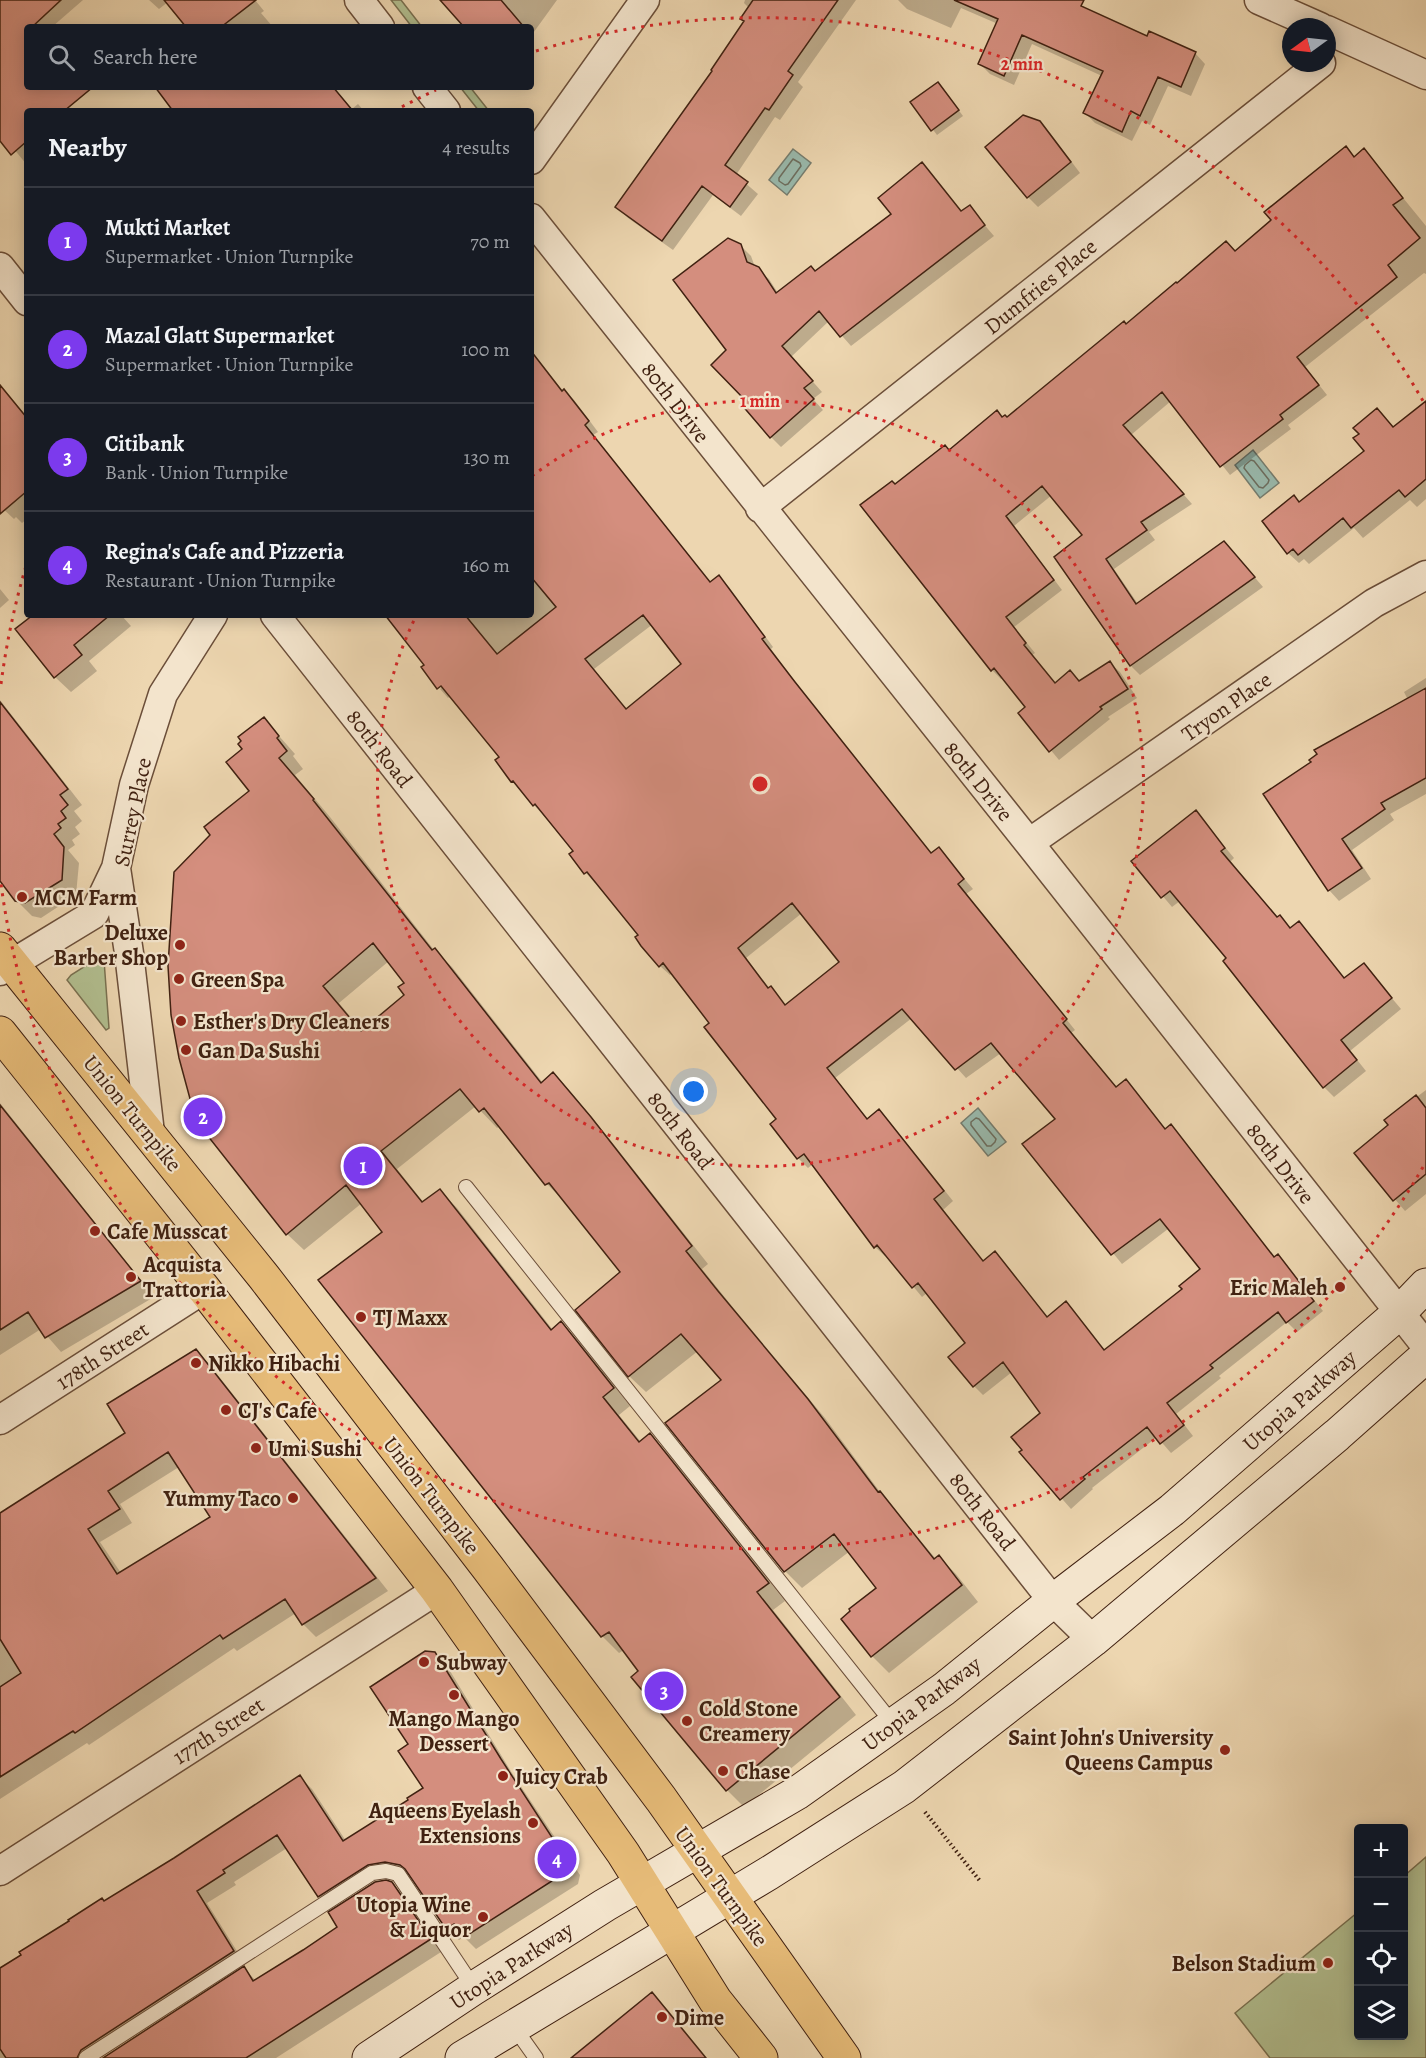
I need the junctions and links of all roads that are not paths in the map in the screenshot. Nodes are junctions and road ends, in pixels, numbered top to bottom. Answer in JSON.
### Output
{"nodes":[{"id":1,"x":359,"y":0,"type":"edge"},
{"id":2,"x":645,"y":0,"type":"edge"},
{"id":3,"x":1259,"y":0,"type":"edge"},
{"id":4,"x":1300,"y":18,"type":"edge"},
{"id":5,"x":378,"y":24,"type":"edge"},
{"id":6,"x":1338,"y":35,"type":"edge"},
{"id":7,"x":1310,"y":72,"type":"edge"},
{"id":8,"x":1426,"y":75,"type":"edge"},
{"id":9,"x":430,"y":90,"type":"edge"},
{"id":10,"x":444,"y":108,"type":"edge"},
{"id":11,"x":534,"y":155,"type":"edge"},
{"id":12,"x":534,"y":222,"type":"edge"},
{"id":13,"x":0,"y":267,"type":"edge"},
{"id":14,"x":24,"y":297,"type":"edge"},
{"id":15,"x":760,"y":508,"type":"junction"},
{"id":16,"x":1426,"y":575,"type":"edge"},
{"id":17,"x":211,"y":618,"type":"edge"},
{"id":18,"x":277,"y":618,"type":"edge"},
{"id":19,"x":1029,"y":843,"type":"junction"},
{"id":20,"x":116,"y":868,"type":"junction"},
{"id":21,"x":4,"y":961,"type":"edge"},
{"id":22,"x":0,"y":1033,"type":"edge"},
{"id":23,"x":150,"y":1133,"type":"junction"},
{"id":24,"x":466,"y":1187,"type":"dead end"},
{"id":25,"x":1426,"y":1285,"type":"edge"},
{"id":26,"x":204,"y":1289,"type":"junction"},
{"id":27,"x":1400,"y":1312,"type":"junction"},
{"id":28,"x":1426,"y":1346,"type":"edge"},
{"id":29,"x":1426,"y":1356,"type":"edge"},
{"id":30,"x":0,"y":1420,"type":"edge"},
{"id":31,"x":437,"y":1590,"type":"junction"},
{"id":32,"x":1053,"y":1601,"type":"junction"},
{"id":33,"x":1093,"y":1640,"type":"junction"},
{"id":34,"x":894,"y":1725,"type":"junction"},
{"id":35,"x":698,"y":1851,"type":"junction"},
{"id":36,"x":0,"y":1871,"type":"edge"},
{"id":37,"x":642,"y":1884,"type":"junction"},
{"id":38,"x":730,"y":1897,"type":"junction"},
{"id":39,"x":671,"y":1932,"type":"junction"},
{"id":40,"x":474,"y":1988,"type":"junction"},
{"id":41,"x":514,"y":2027,"type":"junction"},
{"id":42,"x":86,"y":2058,"type":"edge"},
{"id":43,"x":369,"y":2058,"type":"edge"},
{"id":44,"x":462,"y":2058,"type":"edge"},
{"id":45,"x":537,"y":2058,"type":"edge"},
{"id":46,"x":761,"y":2058,"type":"edge"},
{"id":47,"x":844,"y":2058,"type":"edge"}],
"edges":[{"from":1,"to":5,"type":"street"},
{"from":2,"to":11,"type":"street"},
{"from":3,"to":4,"type":"street"},
{"from":6,"to":8,"type":"street"},
{"from":7,"to":15,"type":"street","name":"Dumfries Place"},
{"from":9,"to":10,"type":"street"},
{"from":12,"to":15,"type":"street","name":"80th Drive"},
{"from":13,"to":14,"type":"street"},
{"from":15,"to":19,"type":"street","name":"80th Drive"},
{"from":16,"to":19,"type":"street","name":"Tryon Place"},
{"from":17,"to":20,"type":"street","name":"Surrey Place"},
{"from":18,"to":32,"type":"street","name":"80th Road"},
{"from":19,"to":27,"type":"street","name":"80th Drive"},
{"from":20,"to":21,"type":"street"},
{"from":20,"to":23,"type":"street","name":"Surrey Place"},
{"from":21,"to":23,"type":"main road","name":"Union Turnpike"},
{"from":22,"to":26,"type":"main road"},
{"from":23,"to":35,"type":"main road","name":"Union Turnpike"},
{"from":24,"to":34,"type":"lane"},
{"from":25,"to":27,"type":"main road","name":"Utopia Parkway"},
{"from":26,"to":30,"type":"street","name":"178th Street"},
{"from":26,"to":31,"type":"main road"},
{"from":27,"to":28,"type":"street","name":"80th Drive"},
{"from":27,"to":32,"type":"main road","name":"Utopia Parkway"},
{"from":29,"to":33,"type":"main road"},
{"from":31,"to":36,"type":"street","name":"177th Street"},
{"from":31,"to":37,"type":"main road"},
{"from":32,"to":33,"type":"street","name":"80th Road"},
{"from":32,"to":34,"type":"main road","name":"Utopia Parkway"},
{"from":33,"to":38,"type":"main road"},
{"from":34,"to":35,"type":"main road","name":"Utopia Parkway"},
{"from":35,"to":37,"type":"main road","name":"Utopia Parkway"},
{"from":35,"to":38,"type":"main road","name":"Union Turnpike"},
{"from":37,"to":39,"type":"main road"},
{"from":37,"to":40,"type":"main road","name":"Utopia Parkway"},
{"from":38,"to":39,"type":"main road"},
{"from":38,"to":47,"type":"main road","name":"Union Turnpike"},
{"from":39,"to":41,"type":"main road"},
{"from":39,"to":46,"type":"main road"},
{"from":40,"to":42,"type":"lane"},
{"from":40,"to":43,"type":"main road","name":"Utopia Parkway"},
{"from":41,"to":44,"type":"main road"},
{"from":41,"to":45,"type":"lane"}]}
